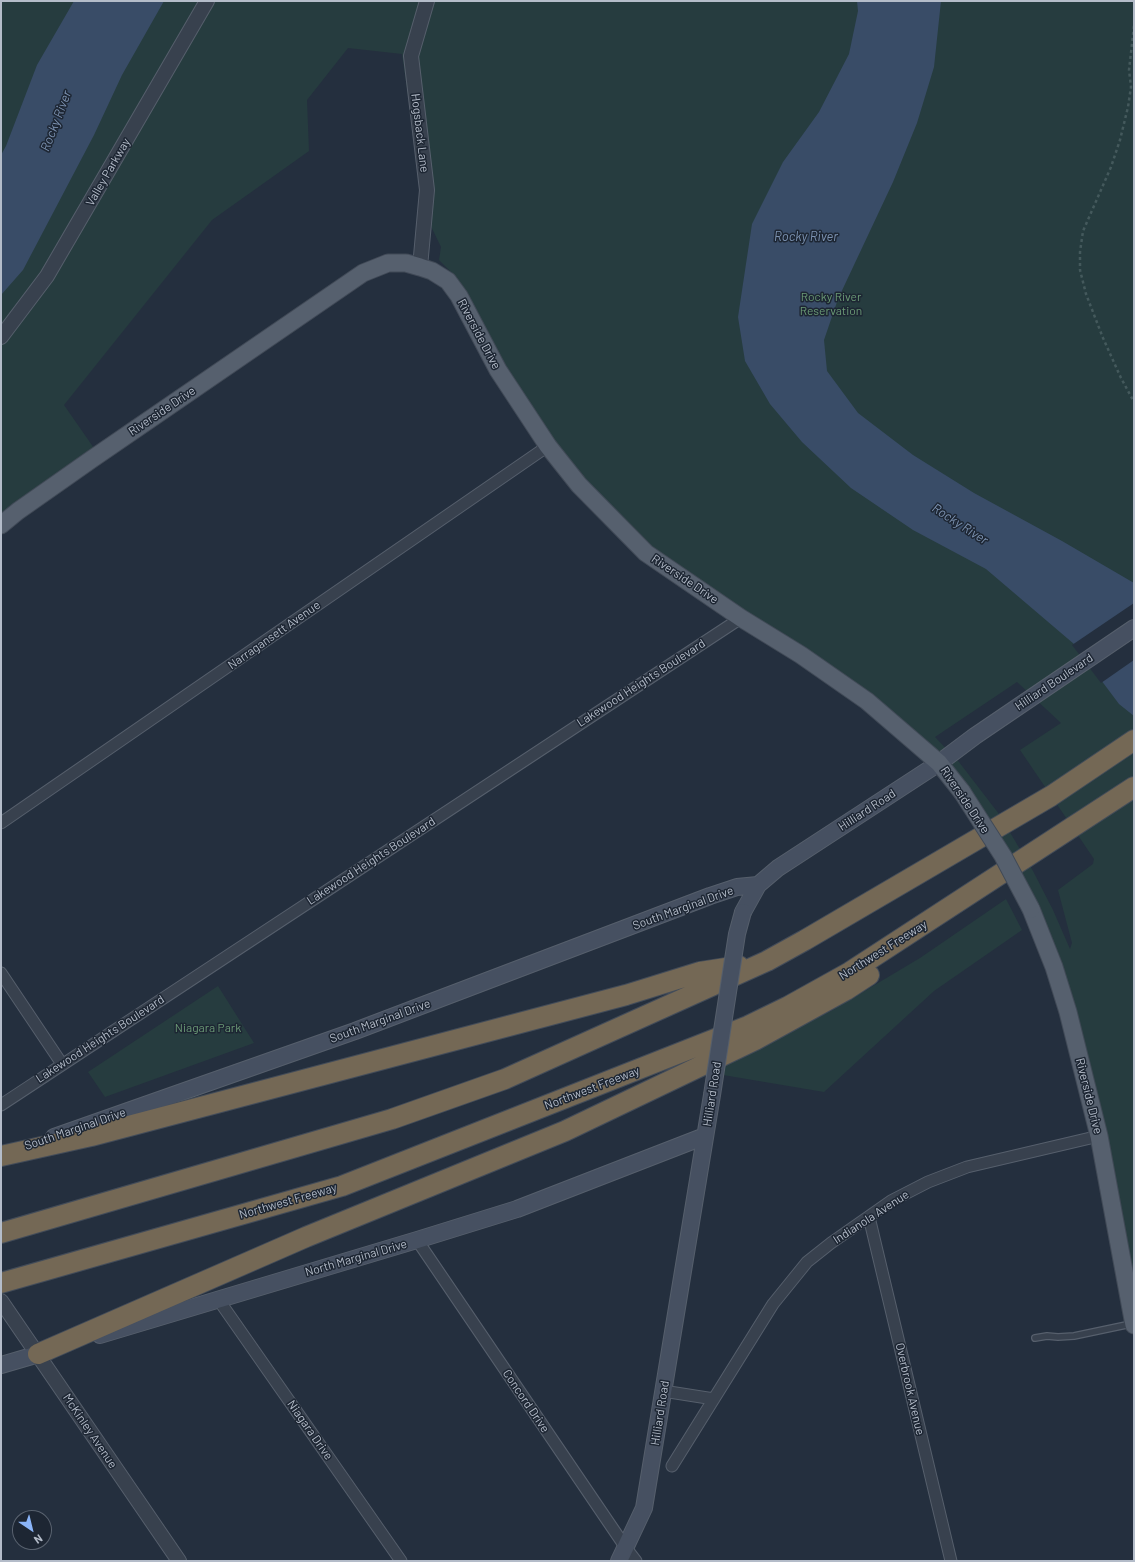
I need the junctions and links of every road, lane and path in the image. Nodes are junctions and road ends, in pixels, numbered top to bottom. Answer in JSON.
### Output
{"nodes":[{"id":1,"x":208,"y":1,"type":"edge"},
{"id":2,"x":427,"y":1,"type":"edge"},
{"id":3,"x":1134,"y":26,"type":"edge"},
{"id":4,"x":420,"y":267,"type":"junction"},
{"id":5,"x":1,"y":337,"type":"edge"},
{"id":6,"x":1134,"y":402,"type":"edge"},
{"id":7,"x":548,"y":446,"type":"junction"},
{"id":8,"x":1,"y":525,"type":"edge"},
{"id":9,"x":741,"y":618,"type":"junction"},
{"id":10,"x":1134,"y":628,"type":"edge"},
{"id":11,"x":975,"y":736,"type":"joint"},
{"id":12,"x":1134,"y":740,"type":"edge"},
{"id":13,"x":939,"y":763,"type":"junction"},
{"id":14,"x":1134,"y":787,"type":"edge"},
{"id":15,"x":1,"y":823,"type":"edge"},
{"id":16,"x":1043,"y":847,"type":"junction"},
{"id":17,"x":758,"y":885,"type":"junction"},
{"id":18,"x":767,"y":961,"type":"junction"},
{"id":19,"x":1,"y":973,"type":"edge"},
{"id":20,"x":62,"y":1064,"type":"junction"},
{"id":21,"x":1,"y":1105,"type":"edge"},
{"id":22,"x":705,"y":1136,"type":"junction"},
{"id":23,"x":1099,"y":1136,"type":"junction"},
{"id":24,"x":1,"y":1156,"type":"edge"},
{"id":25,"x":869,"y":1217,"type":"junction"},
{"id":26,"x":1,"y":1233,"type":"edge"},
{"id":27,"x":417,"y":1240,"type":"junction"},
{"id":28,"x":1,"y":1282,"type":"edge"},
{"id":29,"x":218,"y":1299,"type":"junction"},
{"id":30,"x":1,"y":1301,"type":"edge"},
{"id":31,"x":1134,"y":1325,"type":"edge"},
{"id":32,"x":1035,"y":1338,"type":"dead end"},
{"id":33,"x":38,"y":1354,"type":"junction"},
{"id":34,"x":1,"y":1365,"type":"edge"},
{"id":35,"x":663,"y":1391,"type":"junction"},
{"id":36,"x":714,"y":1399,"type":"junction"},
{"id":37,"x":672,"y":1466,"type":"dead end"},
{"id":38,"x":623,"y":1554,"type":"edge"},
{"id":39,"x":178,"y":1561,"type":"edge"},
{"id":40,"x":401,"y":1561,"type":"edge"},
{"id":41,"x":636,"y":1561,"type":"edge"},
{"id":42,"x":951,"y":1561,"type":"edge"}],
"edges":[{"from":1,"to":5,"type":"street","name":"Valley Parkway"},
{"from":2,"to":4,"type":"street","name":"Hogsback Lane"},
{"from":3,"to":6,"type":"path"},
{"from":4,"to":7,"type":"main road","name":"Riverside Drive"},
{"from":4,"to":8,"type":"main road","name":"Riverside Drive"},
{"from":7,"to":9,"type":"main road","name":"Riverside Drive"},
{"from":7,"to":15,"type":"street","name":"Narragansett Avenue"},
{"from":9,"to":13,"type":"main road","name":"Riverside Drive"},
{"from":9,"to":20,"type":"street","name":"Lakewood Heights Boulevard"},
{"from":10,"to":11,"type":"main road","name":"Hilliard Boulevard"},
{"from":11,"to":13,"type":"main road","name":"Hilliard Road"},
{"from":12,"to":18,"type":"highway"},
{"from":13,"to":17,"type":"main road","name":"Hilliard Road"},
{"from":13,"to":23,"type":"main road","name":"Riverside Drive","bridge":true},
{"from":14,"to":16,"type":"highway","name":"Northwest Freeway"},
{"from":16,"to":28,"type":"highway","name":"Northwest Freeway"},
{"from":16,"to":33,"type":"highway"},
{"from":17,"to":22,"type":"main road","name":"Hilliard Road","bridge":true},
{"from":17,"to":24,"type":"main road","name":"South Marginal Drive"},
{"from":18,"to":24,"type":"highway"},
{"from":18,"to":26,"type":"highway"},
{"from":19,"to":20,"type":"street"},
{"from":20,"to":21,"type":"street","name":"Lakewood Heights Boulevard"},
{"from":22,"to":27,"type":"main road","name":"North Marginal Drive"},
{"from":22,"to":35,"type":"main road","name":"Hilliard Road"},
{"from":23,"to":25,"type":"street","name":"Indianola Avenue"},
{"from":23,"to":31,"type":"main road","name":"Riverside Drive"},
{"from":25,"to":36,"type":"street","name":"Indianola Avenue"},
{"from":25,"to":42,"type":"street","name":"Overbrook Avenue"},
{"from":27,"to":29,"type":"main road","name":"North Marginal Drive"},
{"from":27,"to":38,"type":"street","name":"Concord Drive"},
{"from":29,"to":33,"type":"main road","name":"North Marginal Drive"},
{"from":29,"to":40,"type":"street","name":"Niagara Drive"},
{"from":30,"to":33,"type":"street","name":"McKinley Avenue"},
{"from":31,"to":32,"type":"lane"},
{"from":33,"to":34,"type":"main road","name":"North Marginal Drive"},
{"from":33,"to":39,"type":"street","name":"McKinley Avenue"},
{"from":35,"to":36,"type":"street"},
{"from":35,"to":38,"type":"main road","name":"Hilliard Road"},
{"from":36,"to":37,"type":"street","name":"Indianola Avenue"},
{"from":38,"to":41,"type":"street","name":"Concord Drive"}]}
